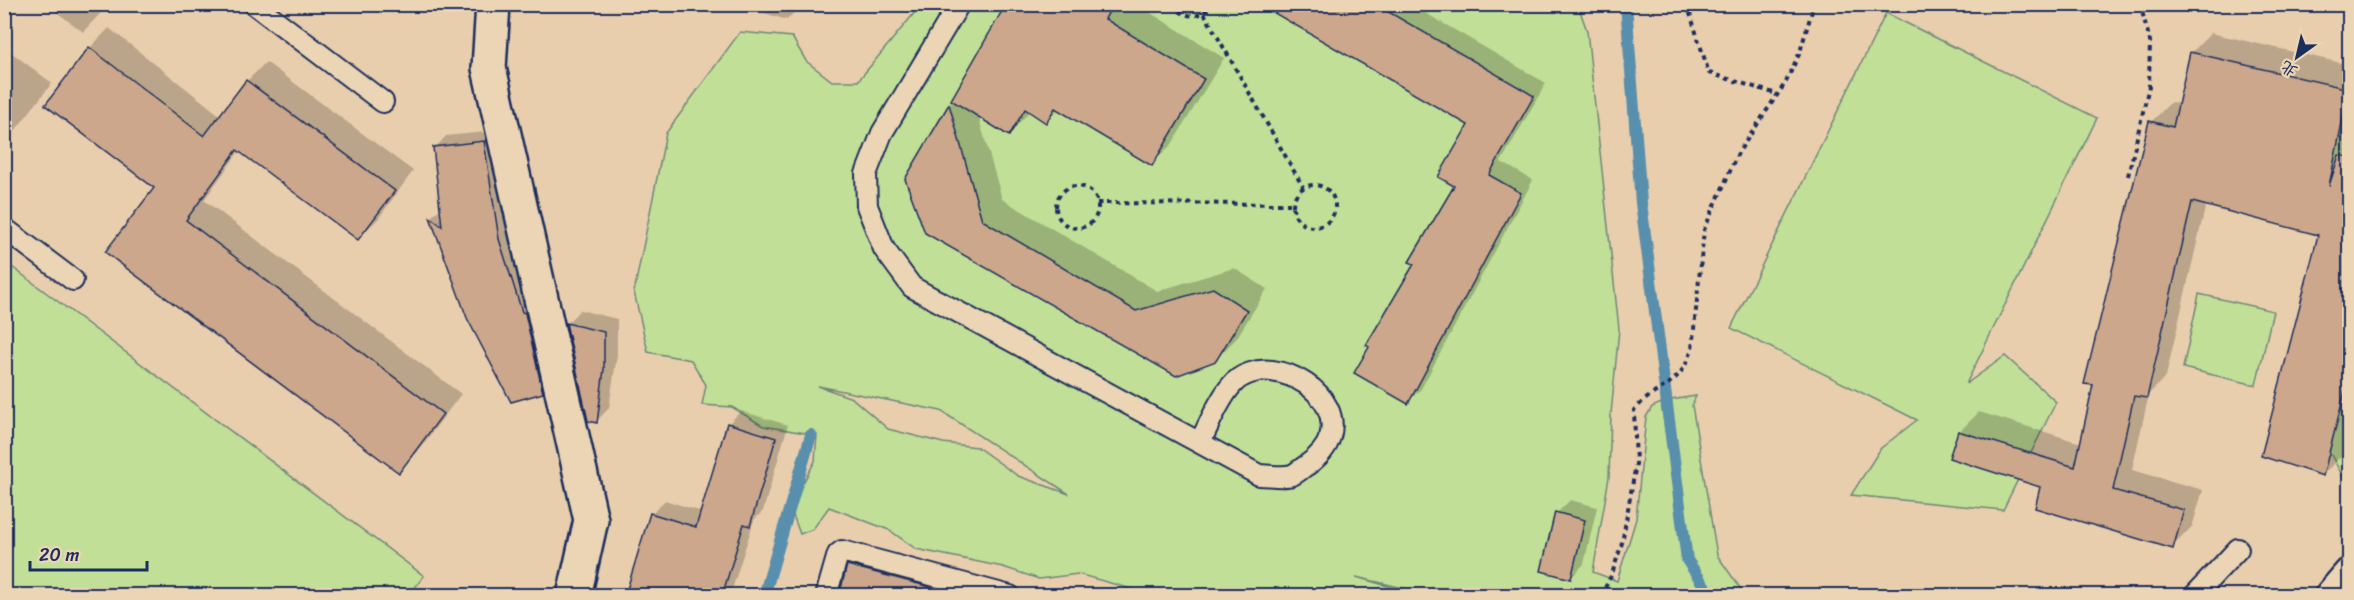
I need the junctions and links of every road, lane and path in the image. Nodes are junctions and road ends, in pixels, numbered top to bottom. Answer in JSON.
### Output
{"nodes":[{"id":1,"x":254,"y":4,"type":"edge"},
{"id":2,"x":493,"y":4,"type":"edge"},
{"id":3,"x":959,"y":4,"type":"edge"},
{"id":4,"x":1173,"y":4,"type":"edge"},
{"id":5,"x":1211,"y":4,"type":"edge"},
{"id":6,"x":1687,"y":4,"type":"edge"},
{"id":7,"x":1814,"y":4,"type":"edge"},
{"id":8,"x":2140,"y":4,"type":"edge"},
{"id":9,"x":1204,"y":13,"type":"junction"},
{"id":10,"x":1777,"y":94,"type":"junction"},
{"id":11,"x":383,"y":102,"type":"dead end"},
{"id":12,"x":2128,"y":176,"type":"dead end"},
{"id":13,"x":1304,"y":187,"type":"junction"},
{"id":14,"x":1097,"y":203,"type":"junction"},
{"id":15,"x":1290,"y":204,"type":"dead end"},
{"id":16,"x":4,"y":228,"type":"edge"},
{"id":17,"x":73,"y":280,"type":"dead end"},
{"id":18,"x":1200,"y":442,"type":"junction"},
{"id":19,"x":2238,"y":549,"type":"dead end"},
{"id":20,"x":2349,"y":575,"type":"edge"},
{"id":21,"x":574,"y":596,"type":"edge"},
{"id":22,"x":826,"y":596,"type":"edge"},
{"id":23,"x":1010,"y":596,"type":"edge"},
{"id":24,"x":1601,"y":596,"type":"edge"},
{"id":25,"x":2194,"y":596,"type":"edge"},
{"id":26,"x":2332,"y":596,"type":"edge"}],
"edges":[{"from":1,"to":11,"type":"lane"},
{"from":2,"to":21,"type":"street"},
{"from":3,"to":18,"type":"lane"},
{"from":4,"to":9,"type":"path"},
{"from":5,"to":9,"type":"path"},
{"from":6,"to":10,"type":"path"},
{"from":7,"to":10,"type":"path"},
{"from":8,"to":12,"type":"path"},
{"from":9,"to":13,"type":"path"},
{"from":10,"to":24,"type":"path"},
{"from":13,"to":13,"type":"path"},
{"from":14,"to":14,"type":"path"},
{"from":14,"to":15,"type":"path"},
{"from":16,"to":17,"type":"lane"},
{"from":18,"to":18,"type":"lane"},
{"from":19,"to":25,"type":"lane"},
{"from":20,"to":26,"type":"street"},
{"from":22,"to":23,"type":"lane"}]}
